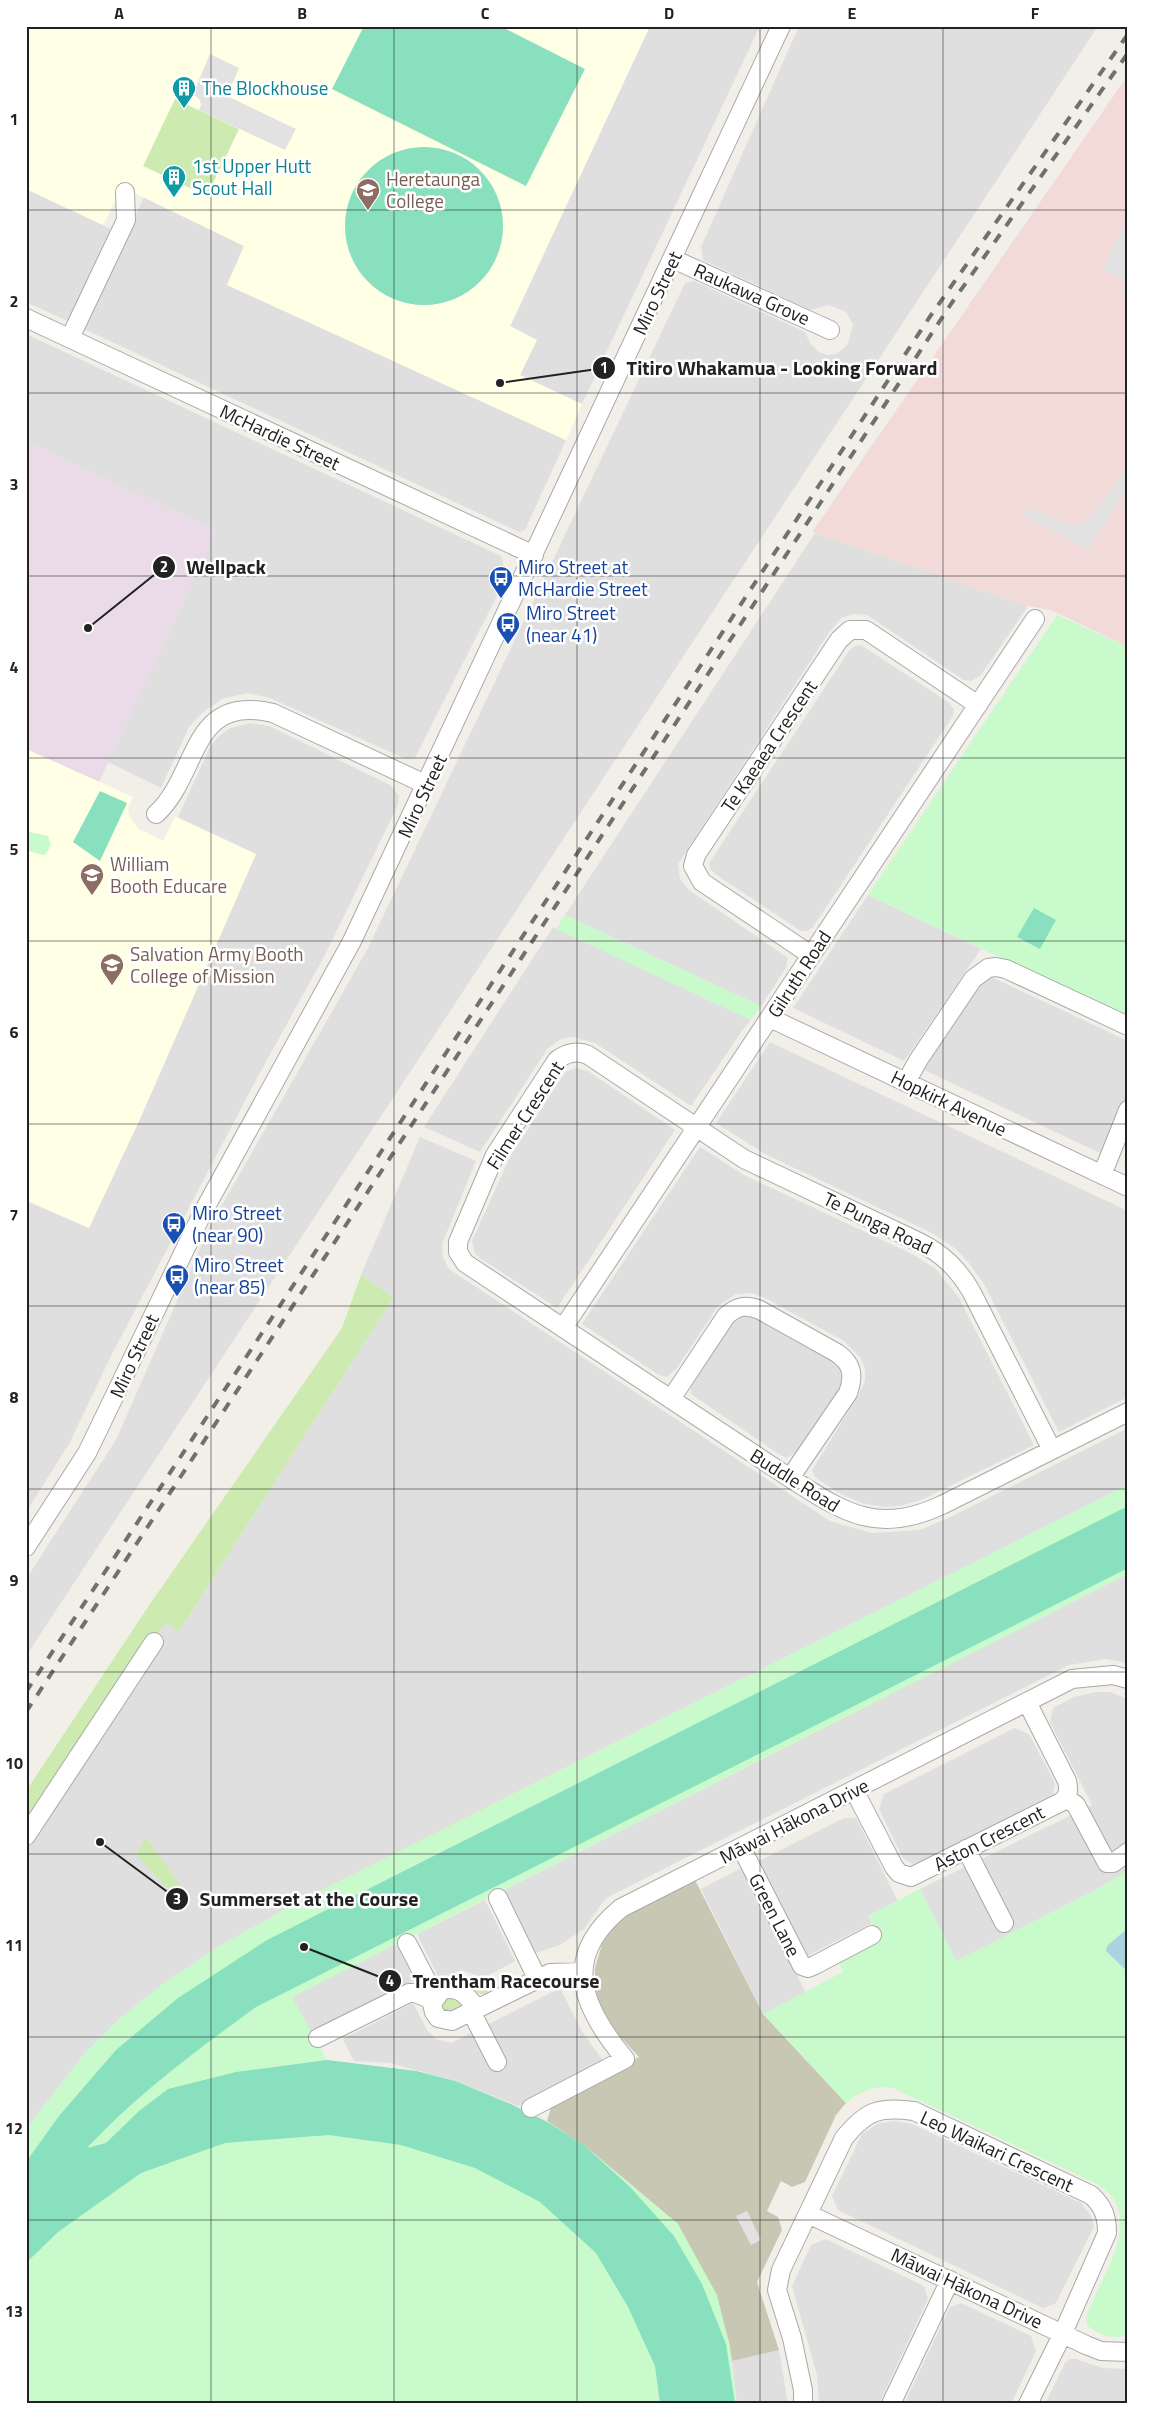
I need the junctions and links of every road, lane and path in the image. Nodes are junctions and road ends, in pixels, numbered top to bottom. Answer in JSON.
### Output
{"nodes":[{"id":1,"x":781,"y":26,"type":"edge"},
{"id":2,"x":125,"y":192,"type":"dead end"},
{"id":3,"x":673,"y":259,"type":"junction"},
{"id":4,"x":26,"y":318,"type":"edge"},
{"id":5,"x":830,"y":330,"type":"dead end"},
{"id":6,"x":70,"y":338,"type":"junction"},
{"id":7,"x":534,"y":555,"type":"junction"},
{"id":8,"x":1033,"y":631,"type":"dead end"},
{"id":9,"x":978,"y":705,"type":"junction"},
{"id":10,"x":427,"y":785,"type":"junction"},
{"id":11,"x":156,"y":814,"type":"dead end"},
{"id":12,"x":811,"y":955,"type":"junction"},
{"id":13,"x":770,"y":1018,"type":"junction"},
{"id":14,"x":1128,"y":1026,"type":"edge"},
{"id":15,"x":906,"y":1082,"type":"junction"},
{"id":16,"x":1128,"y":1110,"type":"edge"},
{"id":17,"x":696,"y":1127,"type":"junction"},
{"id":18,"x":1102,"y":1175,"type":"junction"},
{"id":19,"x":1128,"y":1187,"type":"edge"},
{"id":20,"x":563,"y":1328,"type":"junction"},
{"id":21,"x":671,"y":1399,"type":"junction"},
{"id":22,"x":1128,"y":1412,"type":"edge"},
{"id":23,"x":1052,"y":1450,"type":"junction"},
{"id":24,"x":790,"y":1478,"type":"junction"},
{"id":25,"x":26,"y":1547,"type":"edge"},
{"id":26,"x":154,"y":1642,"type":"dead end"},
{"id":27,"x":1128,"y":1679,"type":"edge"},
{"id":28,"x":1027,"y":1702,"type":"junction"},
{"id":29,"x":854,"y":1790,"type":"junction"},
{"id":30,"x":1066,"y":1798,"type":"junction"},
{"id":31,"x":26,"y":1836,"type":"edge"},
{"id":32,"x":741,"y":1847,"type":"junction"},
{"id":33,"x":966,"y":1849,"type":"junction"},
{"id":34,"x":1128,"y":1852,"type":"edge"},
{"id":35,"x":498,"y":1898,"type":"dead end"},
{"id":36,"x":1004,"y":1922,"type":"dead end"},
{"id":37,"x":872,"y":1935,"type":"dead end"},
{"id":38,"x":407,"y":1942,"type":"dead end"},
{"id":39,"x":583,"y":1972,"type":"junction"},
{"id":40,"x":537,"y":1978,"type":"junction"},
{"id":41,"x":435,"y":1997,"type":"junction"},
{"id":42,"x":473,"y":2009,"type":"junction"},
{"id":43,"x":318,"y":2038,"type":"dead end"},
{"id":44,"x":497,"y":2062,"type":"dead end"},
{"id":45,"x":531,"y":2108,"type":"dead end"},
{"id":46,"x":808,"y":2214,"type":"junction"},
{"id":47,"x":950,"y":2280,"type":"junction"},
{"id":48,"x":1062,"y":2333,"type":"junction"},
{"id":49,"x":1128,"y":2352,"type":"edge"},
{"id":50,"x":804,"y":2404,"type":"edge"},
{"id":51,"x":891,"y":2404,"type":"edge"},
{"id":52,"x":1028,"y":2404,"type":"edge"}],
"edges":[{"from":1,"to":3,"type":"street","name":"Miro Street"},
{"from":2,"to":6,"type":"street"},
{"from":3,"to":5,"type":"street","name":"Raukawa Grove"},
{"from":3,"to":7,"type":"street","name":"Miro Street"},
{"from":4,"to":6,"type":"street","name":"McHardie Street"},
{"from":6,"to":7,"type":"street","name":"McHardie Street"},
{"from":7,"to":10,"type":"street","name":"Miro Street"},
{"from":8,"to":9,"type":"street","name":"Gilruth Road"},
{"from":9,"to":12,"type":"street","name":"Gilruth Road"},
{"from":9,"to":12,"type":"street","name":"Te Kaeaea Crescent"},
{"from":10,"to":11,"type":"street"},
{"from":10,"to":25,"type":"street","name":"Miro Street"},
{"from":12,"to":13,"type":"street","name":"Gilruth Road"},
{"from":13,"to":15,"type":"street","name":"Hopkirk Avenue"},
{"from":13,"to":17,"type":"street","name":"Gilruth Road"},
{"from":14,"to":15,"type":"street"},
{"from":15,"to":18,"type":"street","name":"Hopkirk Avenue"},
{"from":16,"to":18,"type":"street"},
{"from":17,"to":20,"type":"street","name":"Gilruth Road"},
{"from":17,"to":20,"type":"street","name":"Filmer Crescent"},
{"from":17,"to":23,"type":"street","name":"Te Punga Road"},
{"from":18,"to":19,"type":"street","name":"Hopkirk Avenue"},
{"from":20,"to":21,"type":"street","name":"Buddle Road"},
{"from":21,"to":24,"type":"street","name":"Buddle Road"},
{"from":21,"to":24,"type":"street"},
{"from":22,"to":23,"type":"street","name":"Buddle Road"},
{"from":23,"to":24,"type":"street","name":"Buddle Road"},
{"from":26,"to":31,"type":"street"},
{"from":27,"to":28,"type":"street","name":"Māwai Hākona Drive"},
{"from":28,"to":29,"type":"street","name":"Māwai Hākona Drive"},
{"from":28,"to":30,"type":"street","name":"Aston Crescent"},
{"from":29,"to":32,"type":"street","name":"Māwai Hākona Drive"},
{"from":29,"to":33,"type":"street","name":"Aston Crescent"},
{"from":30,"to":33,"type":"street","name":"Aston Crescent"},
{"from":30,"to":34,"type":"street"},
{"from":32,"to":37,"type":"street","name":"Green Lane"},
{"from":32,"to":39,"type":"street","name":"Māwai Hākona Drive"},
{"from":33,"to":36,"type":"street"},
{"from":35,"to":40,"type":"street"},
{"from":38,"to":41,"type":"street"},
{"from":39,"to":40,"type":"street"},
{"from":39,"to":45,"type":"street"},
{"from":40,"to":42,"type":"street"},
{"from":41,"to":42,"type":"street"},
{"from":41,"to":42,"type":"street"},
{"from":41,"to":43,"type":"street"},
{"from":42,"to":44,"type":"street"},
{"from":46,"to":47,"type":"street","name":"Māwai Hākona Drive"},
{"from":46,"to":48,"type":"street","name":"Leo Waikari Crescent"},
{"from":46,"to":50,"type":"street","name":"Leo Waikari Crescent"},
{"from":47,"to":48,"type":"street","name":"Māwai Hākona Drive"},
{"from":47,"to":51,"type":"street"},
{"from":48,"to":49,"type":"street","name":"Māwai Hākona Drive"},
{"from":48,"to":52,"type":"street","name":"Leo Waikari Crescent"}]}
